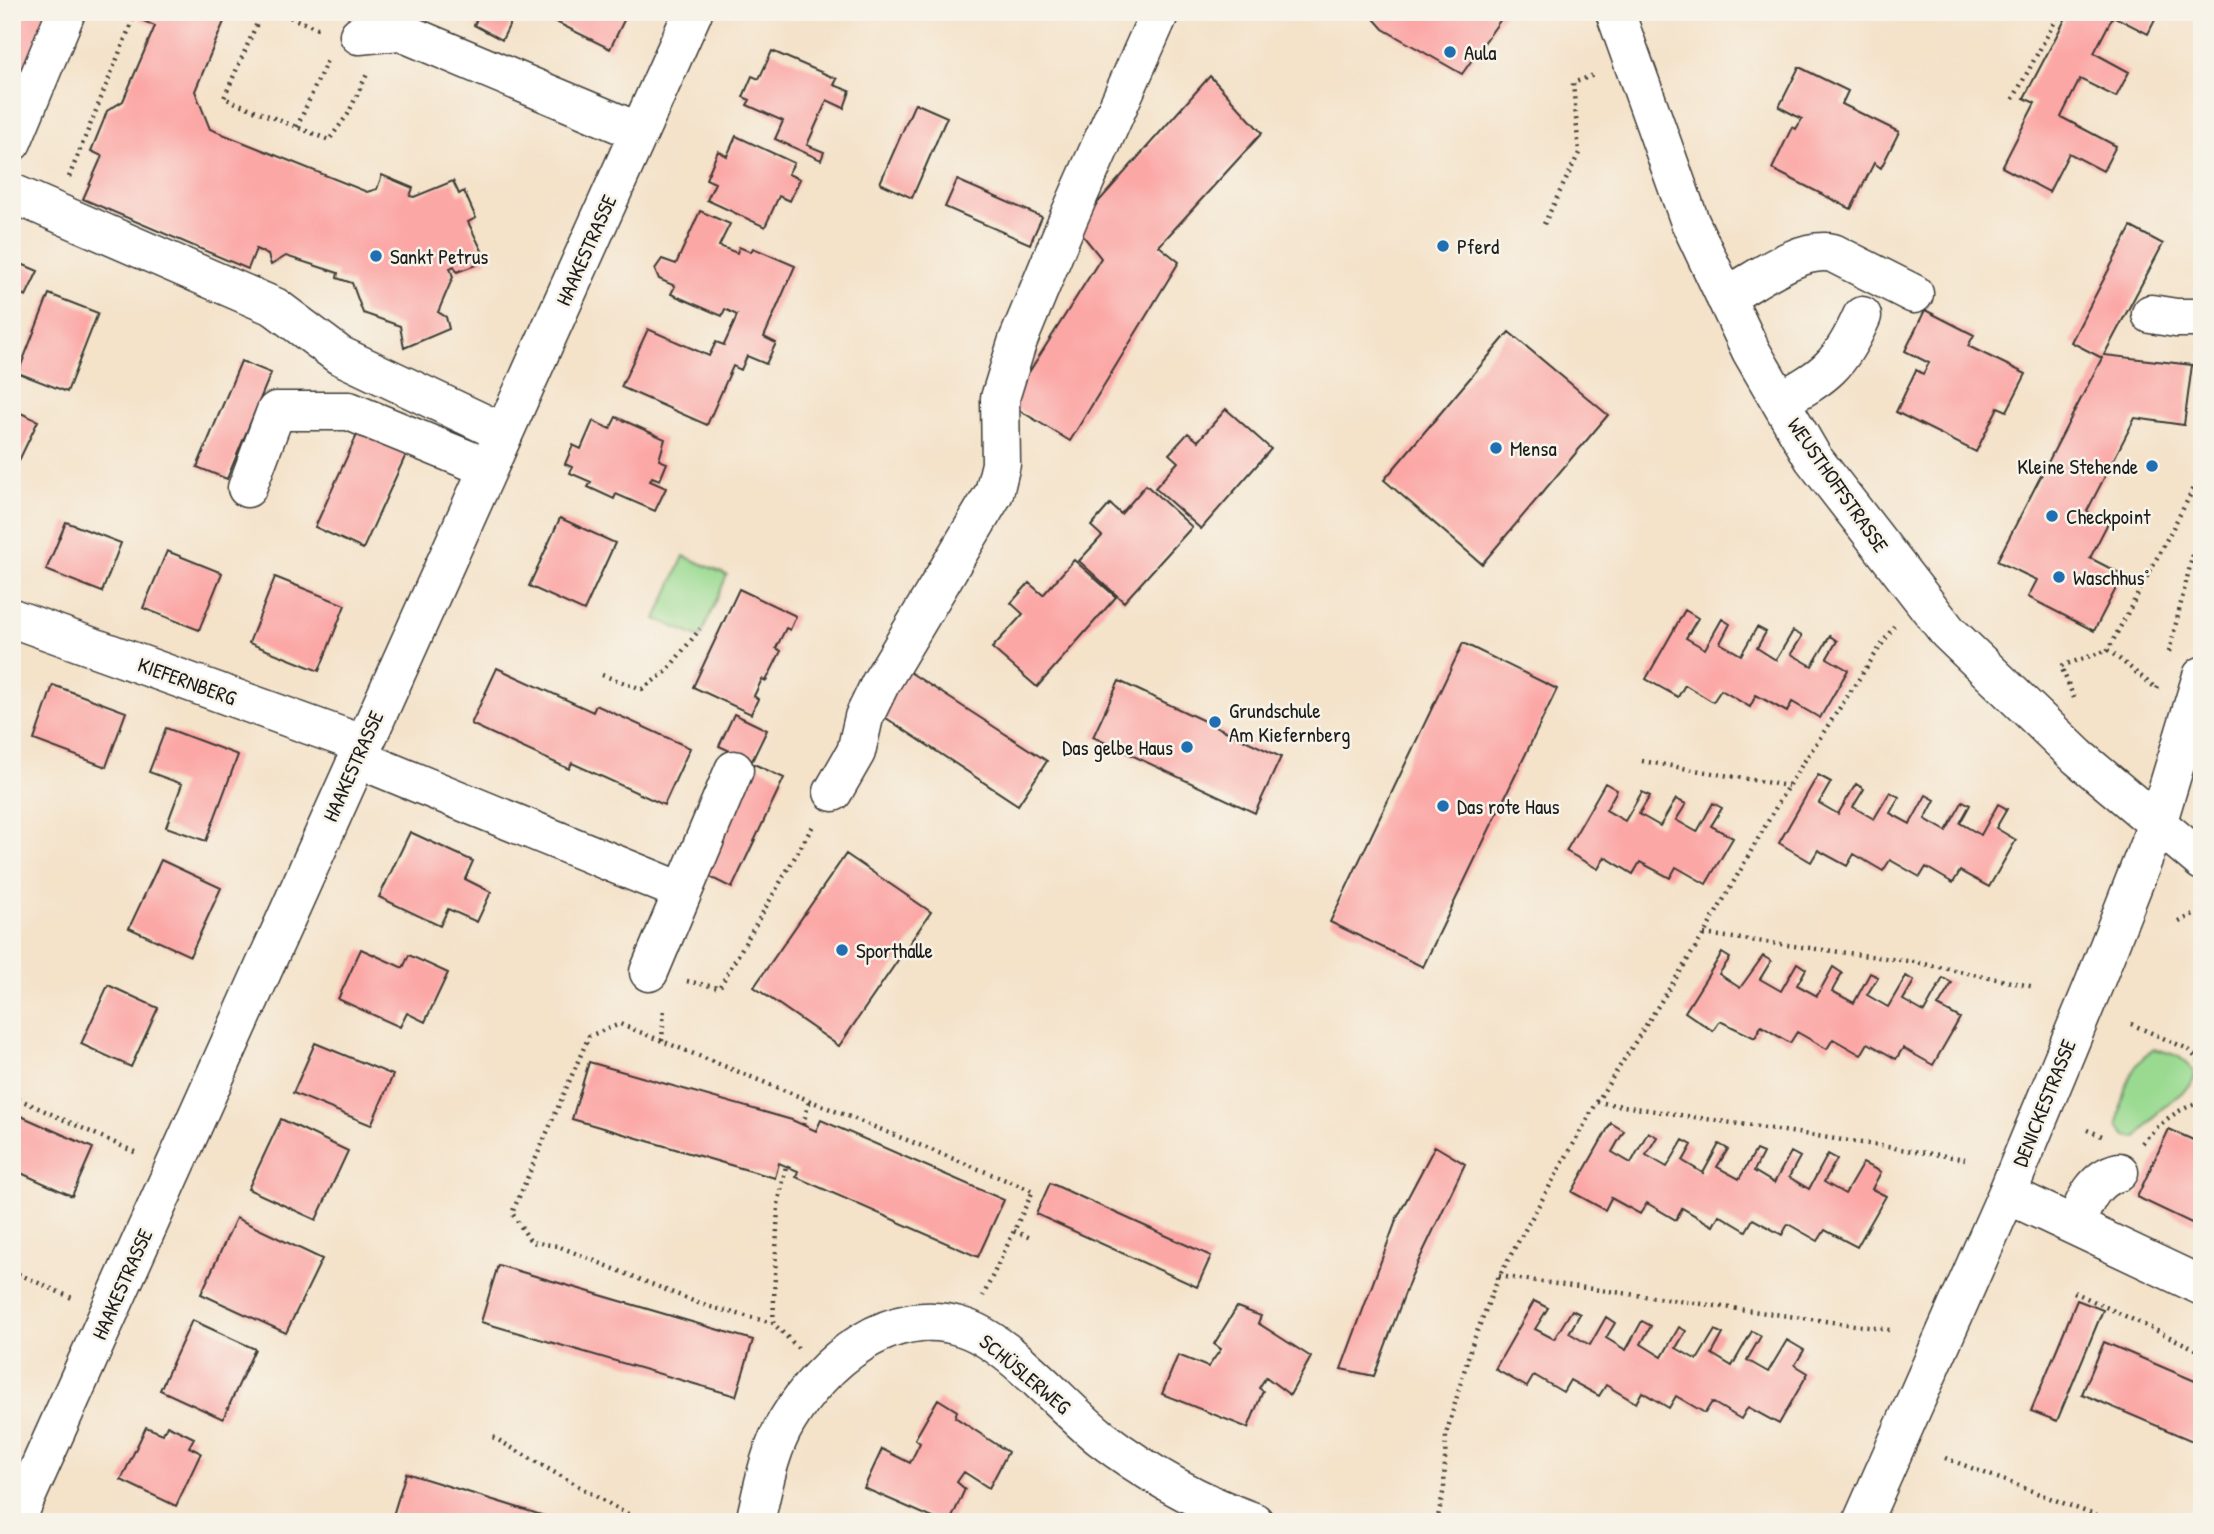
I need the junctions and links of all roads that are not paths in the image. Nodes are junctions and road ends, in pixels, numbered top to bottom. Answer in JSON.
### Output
{"nodes":[{"id":1,"x":66,"y":12,"type":"edge"},
{"id":2,"x":694,"y":12,"type":"edge"},
{"id":3,"x":1160,"y":12,"type":"edge"},
{"id":4,"x":1615,"y":12,"type":"edge"},
{"id":5,"x":349,"y":34,"type":"road end"},
{"id":6,"x":639,"y":132,"type":"junction"},
{"id":7,"x":12,"y":142,"type":"edge"},
{"id":8,"x":12,"y":193,"type":"edge"},
{"id":9,"x":1914,"y":294,"type":"dead end"},
{"id":10,"x":1726,"y":297,"type":"junction"},
{"id":11,"x":2151,"y":314,"type":"dead end"},
{"id":12,"x":1862,"y":316,"type":"dead end"},
{"id":13,"x":2202,"y":318,"type":"edge"},
{"id":14,"x":1780,"y":401,"type":"junction"},
{"id":15,"x":504,"y":433,"type":"junction"},
{"id":16,"x":488,"y":468,"type":"junction"},
{"id":17,"x":247,"y":488,"type":"dead end"},
{"id":18,"x":12,"y":618,"type":"edge"},
{"id":19,"x":2202,"y":676,"type":"edge"},
{"id":20,"x":359,"y":751,"type":"junction"},
{"id":21,"x":734,"y":770,"type":"dead end"},
{"id":22,"x":833,"y":792,"type":"road end"},
{"id":23,"x":2157,"y":824,"type":"junction"},
{"id":24,"x":2202,"y":862,"type":"edge"},
{"id":25,"x":681,"y":891,"type":"junction"},
{"id":26,"x":649,"y":972,"type":"road end"},
{"id":27,"x":2123,"y":1154,"type":"road end"},
{"id":28,"x":2007,"y":1194,"type":"junction"},
{"id":29,"x":2075,"y":1225,"type":"junction"},
{"id":30,"x":2202,"y":1286,"type":"edge"},
{"id":31,"x":16,"y":1522,"type":"edge"},
{"id":32,"x":755,"y":1522,"type":"edge"},
{"id":33,"x":1254,"y":1522,"type":"edge"},
{"id":34,"x":1862,"y":1522,"type":"edge"}],
"edges":[{"from":1,"to":7,"type":"street"},
{"from":2,"to":6,"type":"street","name":"HAAKESTRASSE"},
{"from":3,"to":22,"type":"street"},
{"from":4,"to":10,"type":"street","name":"WEUSTHOFFSTRASSE"},
{"from":5,"to":6,"type":"street"},
{"from":6,"to":15,"type":"street","name":"HAAKESTRASSE"},
{"from":8,"to":15,"type":"street"},
{"from":9,"to":10,"type":"street"},
{"from":10,"to":14,"type":"street","name":"WEUSTHOFFSTRASSE"},
{"from":11,"to":13,"type":"street"},
{"from":12,"to":14,"type":"street"},
{"from":14,"to":23,"type":"street","name":"WEUSTHOFFSTRASSE"},
{"from":15,"to":16,"type":"street","name":"HAAKESTRASSE"},
{"from":16,"to":17,"type":"street"},
{"from":16,"to":20,"type":"street","name":"HAAKESTRASSE"},
{"from":18,"to":20,"type":"street","name":"KIEFERNBERG"},
{"from":19,"to":23,"type":"street","name":"DENICKESTRASSE"},
{"from":20,"to":25,"type":"street","name":"KIEFERNBERG"},
{"from":20,"to":31,"type":"street","name":"HAAKESTRASSE"},
{"from":21,"to":25,"type":"street"},
{"from":23,"to":24,"type":"street","name":"WEUSTHOFFSTRASSE"},
{"from":23,"to":28,"type":"street","name":"DENICKESTRASSE"},
{"from":25,"to":26,"type":"street"},
{"from":27,"to":29,"type":"street"},
{"from":28,"to":29,"type":"street"},
{"from":28,"to":34,"type":"street","name":"DENICKESTRASSE"},
{"from":29,"to":30,"type":"street"},
{"from":32,"to":33,"type":"street","name":"SCHÜSLERWEG"}]}
